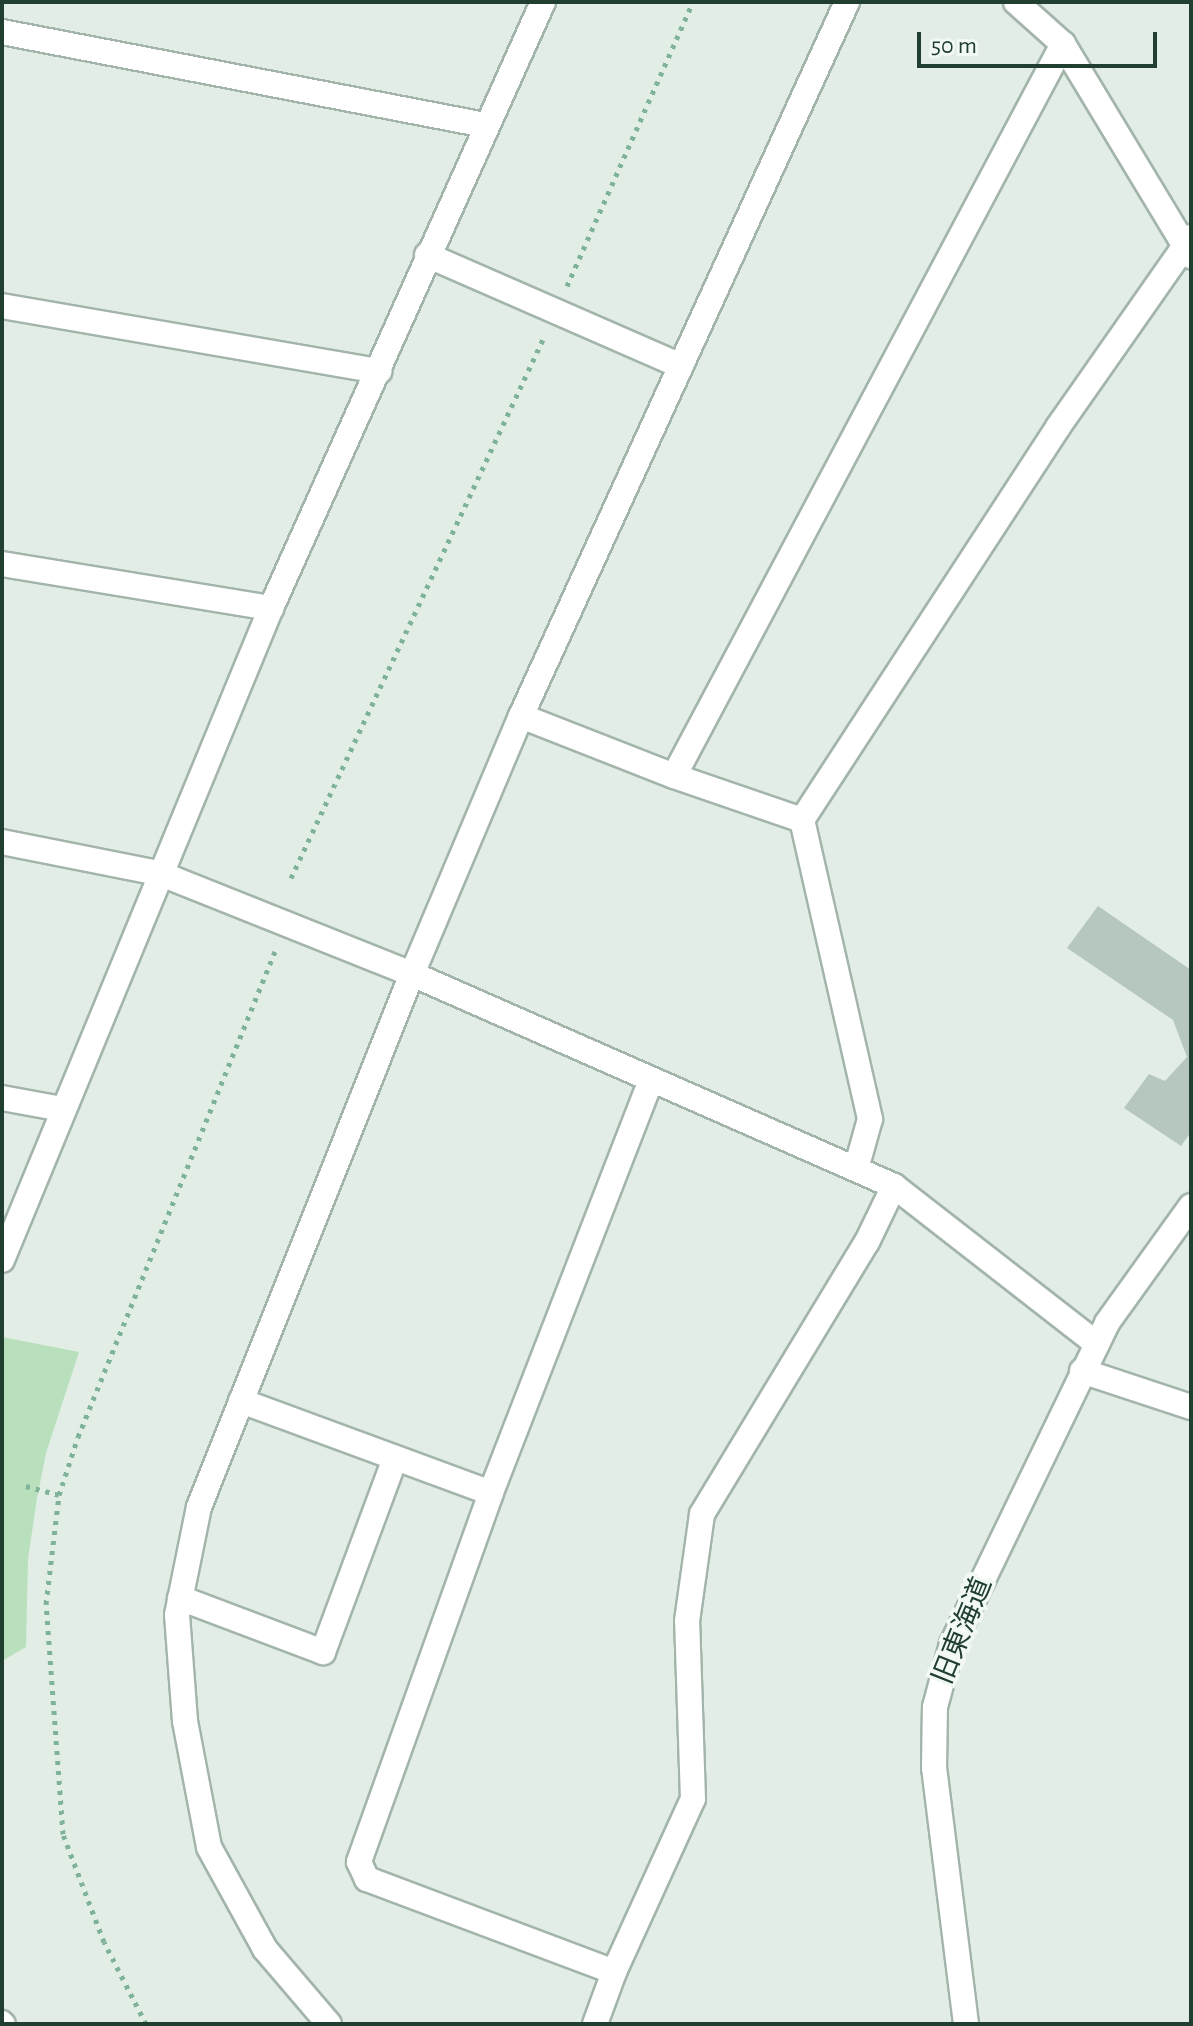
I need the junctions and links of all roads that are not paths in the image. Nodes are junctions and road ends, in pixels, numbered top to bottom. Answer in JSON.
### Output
{"nodes":[{"id":1,"x":543,"y":2,"type":"edge"},
{"id":2,"x":847,"y":2,"type":"edge"},
{"id":3,"x":1016,"y":2,"type":"edge"},
{"id":4,"x":2,"y":32,"type":"edge"},
{"id":5,"x":1063,"y":44,"type":"junction"},
{"id":6,"x":487,"y":125,"type":"junction"},
{"id":7,"x":1188,"y":247,"type":"edge"},
{"id":8,"x":427,"y":255,"type":"junction"},
{"id":9,"x":2,"y":306,"type":"edge"},
{"id":10,"x":681,"y":366,"type":"junction"},
{"id":11,"x":379,"y":371,"type":"junction"},
{"id":12,"x":2,"y":564,"type":"edge"},
{"id":13,"x":271,"y":608,"type":"junction"},
{"id":14,"x":521,"y":716,"type":"junction"},
{"id":15,"x":674,"y":776,"type":"junction"},
{"id":16,"x":802,"y":820,"type":"junction"},
{"id":17,"x":2,"y":842,"type":"edge"},
{"id":18,"x":159,"y":873,"type":"junction"},
{"id":19,"x":412,"y":974,"type":"junction"},
{"id":20,"x":651,"y":1080,"type":"junction"},
{"id":21,"x":2,"y":1098,"type":"edge"},
{"id":22,"x":62,"y":1109,"type":"junction"},
{"id":23,"x":856,"y":1169,"type":"junction"},
{"id":24,"x":894,"y":1186,"type":"junction"},
{"id":25,"x":1191,"y":1206,"type":"edge"},
{"id":26,"x":2,"y":1260,"type":"edge"},
{"id":27,"x":1097,"y":1344,"type":"junction"},
{"id":28,"x":1082,"y":1371,"type":"junction"},
{"id":29,"x":241,"y":1401,"type":"junction"},
{"id":30,"x":1191,"y":1407,"type":"edge"},
{"id":31,"x":395,"y":1458,"type":"junction"},
{"id":32,"x":491,"y":1493,"type":"junction"},
{"id":33,"x":180,"y":1598,"type":"junction"},
{"id":34,"x":614,"y":1972,"type":"junction"},
{"id":35,"x":329,"y":2024,"type":"edge"},
{"id":36,"x":595,"y":2024,"type":"edge"},
{"id":37,"x":966,"y":2024,"type":"edge"}],
"edges":[{"from":1,"to":6,"type":"street"},
{"from":2,"to":10,"type":"street"},
{"from":3,"to":5,"type":"street"},
{"from":4,"to":6,"type":"street"},
{"from":5,"to":7,"type":"street"},
{"from":5,"to":15,"type":"street"},
{"from":6,"to":8,"type":"street"},
{"from":7,"to":16,"type":"street"},
{"from":8,"to":10,"type":"street"},
{"from":8,"to":11,"type":"street"},
{"from":9,"to":11,"type":"street"},
{"from":10,"to":14,"type":"street"},
{"from":11,"to":13,"type":"street"},
{"from":12,"to":13,"type":"street"},
{"from":13,"to":18,"type":"street"},
{"from":14,"to":15,"type":"street"},
{"from":14,"to":19,"type":"street"},
{"from":15,"to":16,"type":"street"},
{"from":16,"to":23,"type":"street"},
{"from":17,"to":18,"type":"street"},
{"from":18,"to":19,"type":"street"},
{"from":18,"to":22,"type":"street"},
{"from":19,"to":20,"type":"street"},
{"from":19,"to":29,"type":"street"},
{"from":20,"to":23,"type":"street"},
{"from":20,"to":32,"type":"street"},
{"from":21,"to":22,"type":"street"},
{"from":22,"to":26,"type":"street"},
{"from":23,"to":24,"type":"street"},
{"from":24,"to":27,"type":"street"},
{"from":24,"to":34,"type":"street"},
{"from":25,"to":27,"type":"street","name":"旧東海道"},
{"from":27,"to":28,"type":"street","name":"旧東海道"},
{"from":28,"to":30,"type":"street"},
{"from":28,"to":37,"type":"street","name":"旧東海道"},
{"from":29,"to":31,"type":"street"},
{"from":29,"to":33,"type":"street"},
{"from":31,"to":32,"type":"street"},
{"from":31,"to":33,"type":"street"},
{"from":32,"to":34,"type":"street"},
{"from":33,"to":35,"type":"street"},
{"from":34,"to":36,"type":"street"}]}
